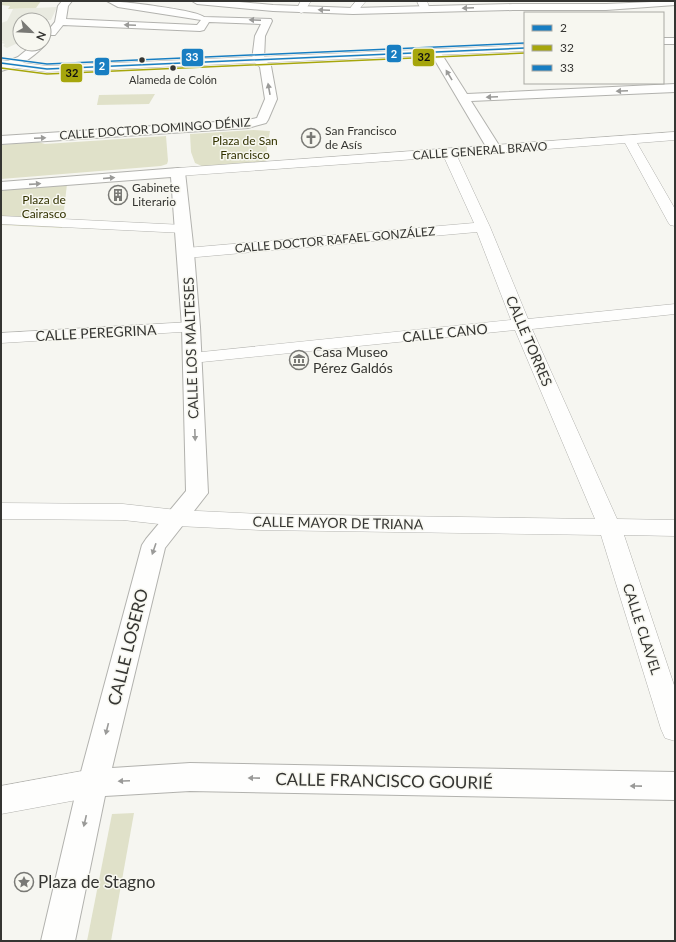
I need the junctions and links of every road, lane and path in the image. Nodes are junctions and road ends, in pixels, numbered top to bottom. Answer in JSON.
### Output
{"nodes":[{"id":1,"x":67,"y":1,"type":"edge"},
{"id":2,"x":112,"y":1,"type":"edge"},
{"id":3,"x":197,"y":1,"type":"edge"},
{"id":4,"x":361,"y":1,"type":"edge"},
{"id":5,"x":671,"y":2,"type":"edge"},
{"id":6,"x":237,"y":3,"type":"edge"},
{"id":7,"x":571,"y":4,"type":"edge"},
{"id":8,"x":303,"y":5,"type":"edge"},
{"id":9,"x":423,"y":5,"type":"edge"},
{"id":10,"x":353,"y":11,"type":"junction"},
{"id":11,"x":206,"y":19,"type":"junction"},
{"id":12,"x":60,"y":22,"type":"junction"},
{"id":13,"x":52,"y":32,"type":"edge"},
{"id":14,"x":664,"y":41,"type":"edge"},
{"id":15,"x":675,"y":41,"type":"edge"},
{"id":16,"x":524,"y":48,"type":"edge"},
{"id":17,"x":31,"y":52,"type":"edge"},
{"id":18,"x":435,"y":52,"type":"junction"},
{"id":19,"x":258,"y":60,"type":"junction"},
{"id":20,"x":1,"y":63,"type":"edge"},
{"id":21,"x":13,"y":66,"type":"junction"},
{"id":22,"x":1,"y":68,"type":"edge"},
{"id":23,"x":675,"y":88,"type":"edge"},
{"id":24,"x":464,"y":98,"type":"junction"},
{"id":25,"x":675,"y":136,"type":"edge"},
{"id":26,"x":1,"y":140,"type":"edge"},
{"id":27,"x":629,"y":140,"type":"junction"},
{"id":28,"x":495,"y":150,"type":"junction"},
{"id":29,"x":449,"y":154,"type":"junction"},
{"id":30,"x":178,"y":172,"type":"junction"},
{"id":31,"x":1,"y":186,"type":"edge"},
{"id":32,"x":1,"y":220,"type":"edge"},
{"id":33,"x":675,"y":222,"type":"edge"},
{"id":34,"x":483,"y":227,"type":"junction"},
{"id":35,"x":184,"y":229,"type":"junction"},
{"id":36,"x":186,"y":253,"type":"junction"},
{"id":37,"x":675,"y":309,"type":"edge"},
{"id":38,"x":522,"y":326,"type":"junction"},
{"id":39,"x":191,"y":327,"type":"junction"},
{"id":40,"x":1,"y":338,"type":"edge"},
{"id":41,"x":192,"y":358,"type":"junction"},
{"id":42,"x":1,"y":512,"type":"edge"},
{"id":43,"x":177,"y":518,"type":"junction"},
{"id":44,"x":610,"y":528,"type":"junction"},
{"id":45,"x":675,"y":528,"type":"edge"},
{"id":46,"x":675,"y":729,"type":"edge"},
{"id":47,"x":93,"y":783,"type":"junction"},
{"id":48,"x":675,"y":786,"type":"edge"},
{"id":49,"x":1,"y":800,"type":"edge"},
{"id":50,"x":58,"y":941,"type":"edge"}],
"edges":[{"from":1,"to":12,"type":"street"},
{"from":2,"to":11,"type":"street"},
{"from":3,"to":6,"type":"street"},
{"from":4,"to":10,"type":"street"},
{"from":5,"to":7,"type":"street"},
{"from":6,"to":8,"type":"street"},
{"from":7,"to":9,"type":"street","one_way":true},
{"from":10,"to":8,"type":"street","one_way":true},
{"from":9,"to":10,"type":"street"},
{"from":11,"to":12,"type":"street","one_way":true},
{"from":19,"to":11,"type":"street","one_way":true},
{"from":12,"to":13,"type":"street"},
{"from":14,"to":15,"type":"street"},
{"from":16,"to":18,"type":"street"},
{"from":17,"to":21,"type":"street"},
{"from":18,"to":19,"type":"street"},
{"from":24,"to":18,"type":"street","one_way":true},
{"from":19,"to":21,"type":"street"},
{"from":26,"to":19,"type":"street","name":"CALLE DOCTOR DOMINGO DÉNIZ","one_way":true},
{"from":20,"to":21,"type":"street"},
{"from":21,"to":22,"type":"street"},
{"from":23,"to":24,"type":"street","one_way":true},
{"from":24,"to":28,"type":"street"},
{"from":25,"to":27,"type":"street","name":"CALLE GENERAL BRAVO"},
{"from":27,"to":28,"type":"street","name":"CALLE GENERAL BRAVO"},
{"from":27,"to":33,"type":"street"},
{"from":28,"to":29,"type":"street","name":"CALLE GENERAL BRAVO"},
{"from":29,"to":30,"type":"street","name":"CALLE GENERAL BRAVO"},
{"from":29,"to":34,"type":"street","name":"CALLE TORRES"},
{"from":31,"to":30,"type":"street","name":"CALLE GENERAL BRAVO","one_way":true},
{"from":30,"to":35,"type":"street","name":"CALLE LOS MALTESES"},
{"from":32,"to":35,"type":"street"},
{"from":34,"to":36,"type":"street","name":"CALLE DOCTOR RAFAEL GONZÁLEZ"},
{"from":34,"to":38,"type":"street","name":"CALLE TORRES"},
{"from":35,"to":36,"type":"street","name":"CALLE LOS MALTESES"},
{"from":36,"to":39,"type":"street","name":"CALLE LOS MALTESES"},
{"from":37,"to":38,"type":"street","name":"CALLE CANO"},
{"from":38,"to":41,"type":"street","name":"CALLE CANO"},
{"from":38,"to":44,"type":"street","name":"CALLE TORRES"},
{"from":39,"to":40,"type":"street","name":"CALLE PEREGRINA"},
{"from":39,"to":41,"type":"street","name":"CALLE LOS MALTESES"},
{"from":41,"to":43,"type":"street","name":"CALLE LOS MALTESES","one_way":true},
{"from":42,"to":43,"type":"street","name":"CALLE MAYOR DE TRIANA"},
{"from":43,"to":44,"type":"street","name":"CALLE MAYOR DE TRIANA"},
{"from":43,"to":47,"type":"street","name":"CALLE LOSERO","one_way":true},
{"from":44,"to":45,"type":"street","name":"CALLE MAYOR DE TRIANA"},
{"from":44,"to":46,"type":"street","name":"CALLE CLAVEL"},
{"from":48,"to":47,"type":"street","name":"CALLE FRANCISCO GOURIÉ","one_way":true},
{"from":47,"to":49,"type":"street"},
{"from":47,"to":50,"type":"street","name":"CALLE LOSERO","one_way":true}]}
